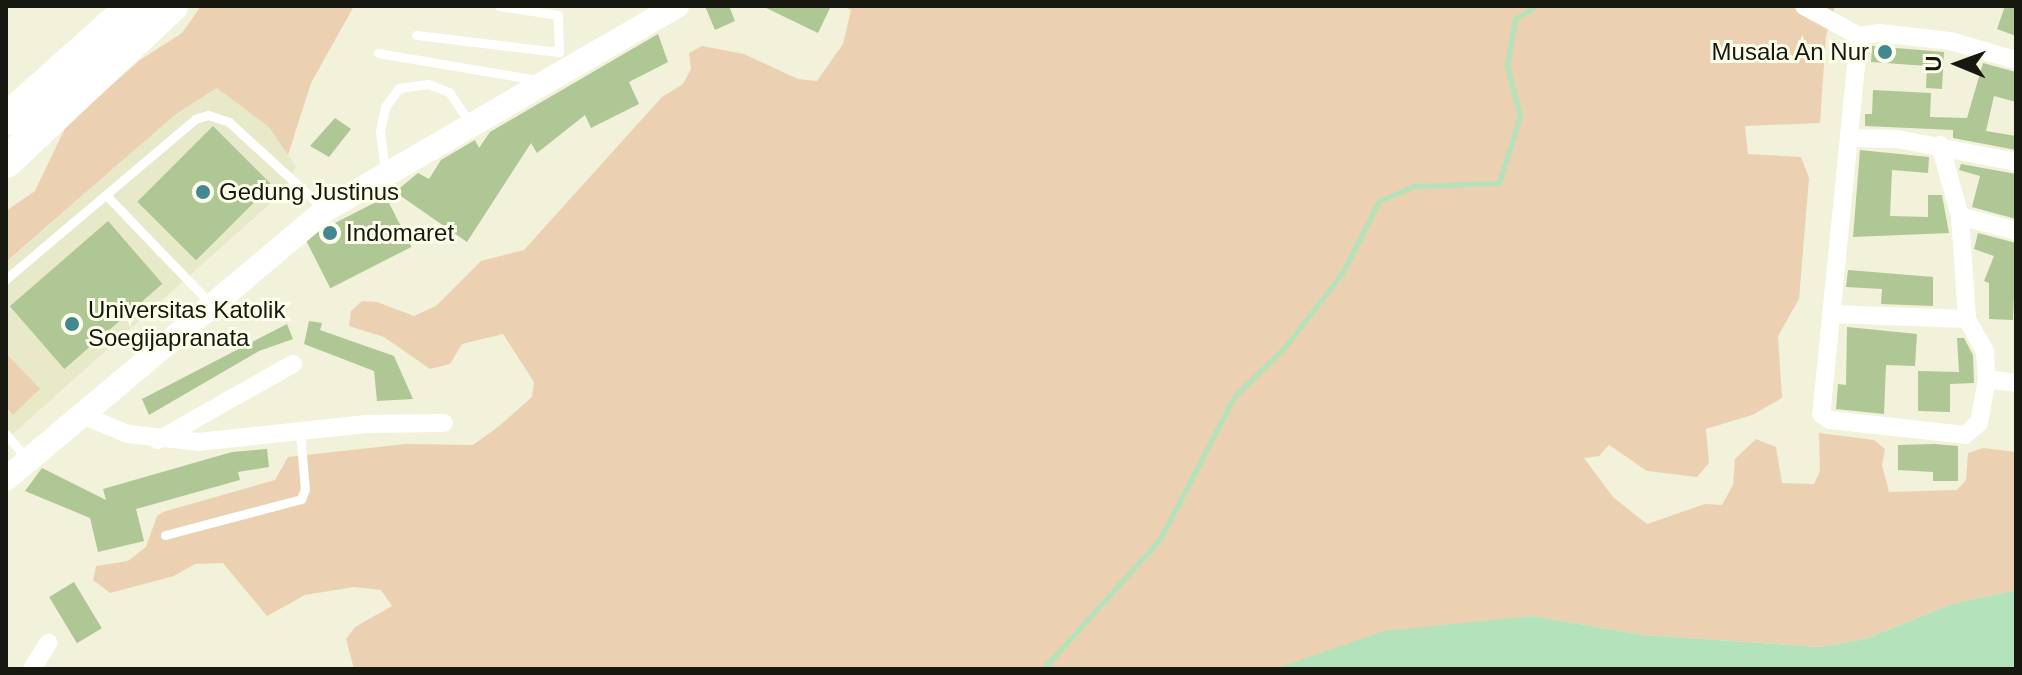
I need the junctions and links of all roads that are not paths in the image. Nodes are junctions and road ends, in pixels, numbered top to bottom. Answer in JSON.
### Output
{"nodes":[{"id":1,"x":133,"y":6,"type":"edge"},
{"id":2,"x":172,"y":6,"type":"edge"},
{"id":3,"x":499,"y":6,"type":"edge"},
{"id":4,"x":677,"y":6,"type":"edge"},
{"id":5,"x":1804,"y":6,"type":"edge"},
{"id":6,"x":416,"y":35,"type":"dead end"},
{"id":7,"x":1859,"y":36,"type":"junction"},
{"id":8,"x":378,"y":53,"type":"dead end"},
{"id":9,"x":564,"y":60,"type":"junction"},
{"id":10,"x":2016,"y":60,"type":"edge"},
{"id":11,"x":544,"y":81,"type":"junction"},
{"id":12,"x":6,"y":119,"type":"edge"},
{"id":13,"x":471,"y":126,"type":"junction"},
{"id":14,"x":1849,"y":138,"type":"junction"},
{"id":15,"x":1940,"y":145,"type":"junction"},
{"id":16,"x":6,"y":162,"type":"edge"},
{"id":17,"x":2016,"y":162,"type":"edge"},
{"id":18,"x":385,"y":175,"type":"junction"},
{"id":19,"x":106,"y":195,"type":"junction"},
{"id":20,"x":325,"y":210,"type":"junction"},
{"id":21,"x":1960,"y":216,"type":"junction"},
{"id":22,"x":2016,"y":231,"type":"edge"},
{"id":23,"x":6,"y":279,"type":"edge"},
{"id":24,"x":211,"y":304,"type":"junction"},
{"id":25,"x":1831,"y":314,"type":"junction"},
{"id":26,"x":1967,"y":319,"type":"junction"},
{"id":27,"x":293,"y":364,"type":"dead end"},
{"id":28,"x":1987,"y":379,"type":"junction"},
{"id":29,"x":2016,"y":383,"type":"edge"},
{"id":30,"x":84,"y":416,"type":"junction"},
{"id":31,"x":444,"y":423,"type":"dead end"},
{"id":32,"x":300,"y":433,"type":"junction"},
{"id":33,"x":6,"y":434,"type":"edge"},
{"id":34,"x":158,"y":440,"type":"junction"},
{"id":35,"x":27,"y":459,"type":"junction"},
{"id":36,"x":6,"y":479,"type":"edge"},
{"id":37,"x":165,"y":535,"type":"dead end"},
{"id":38,"x":48,"y":643,"type":"dead end"},
{"id":39,"x":32,"y":669,"type":"edge"}],
"edges":[{"from":1,"to":12,"type":"highway"},
{"from":2,"to":16,"type":"highway"},
{"from":3,"to":9,"type":"lane"},
{"from":4,"to":9,"type":"main road"},
{"from":5,"to":7,"type":"street"},
{"from":6,"to":9,"type":"lane"},
{"from":7,"to":10,"type":"street"},
{"from":7,"to":14,"type":"street"},
{"from":8,"to":11,"type":"lane"},
{"from":9,"to":11,"type":"main road"},
{"from":11,"to":13,"type":"main road"},
{"from":13,"to":18,"type":"main road"},
{"from":13,"to":18,"type":"lane"},
{"from":14,"to":15,"type":"street"},
{"from":14,"to":25,"type":"street"},
{"from":15,"to":17,"type":"street"},
{"from":15,"to":21,"type":"street"},
{"from":18,"to":20,"type":"main road"},
{"from":19,"to":20,"type":"lane"},
{"from":19,"to":23,"type":"lane"},
{"from":19,"to":24,"type":"lane"},
{"from":20,"to":24,"type":"main road"},
{"from":21,"to":22,"type":"street"},
{"from":21,"to":26,"type":"street"},
{"from":24,"to":30,"type":"main road"},
{"from":25,"to":26,"type":"street"},
{"from":25,"to":28,"type":"street"},
{"from":26,"to":28,"type":"street"},
{"from":27,"to":34,"type":"street"},
{"from":28,"to":29,"type":"street"},
{"from":30,"to":34,"type":"street"},
{"from":30,"to":35,"type":"main road"},
{"from":31,"to":32,"type":"street"},
{"from":32,"to":34,"type":"street"},
{"from":32,"to":37,"type":"lane"},
{"from":33,"to":35,"type":"lane"},
{"from":35,"to":36,"type":"main road"},
{"from":38,"to":39,"type":"street"}]}
